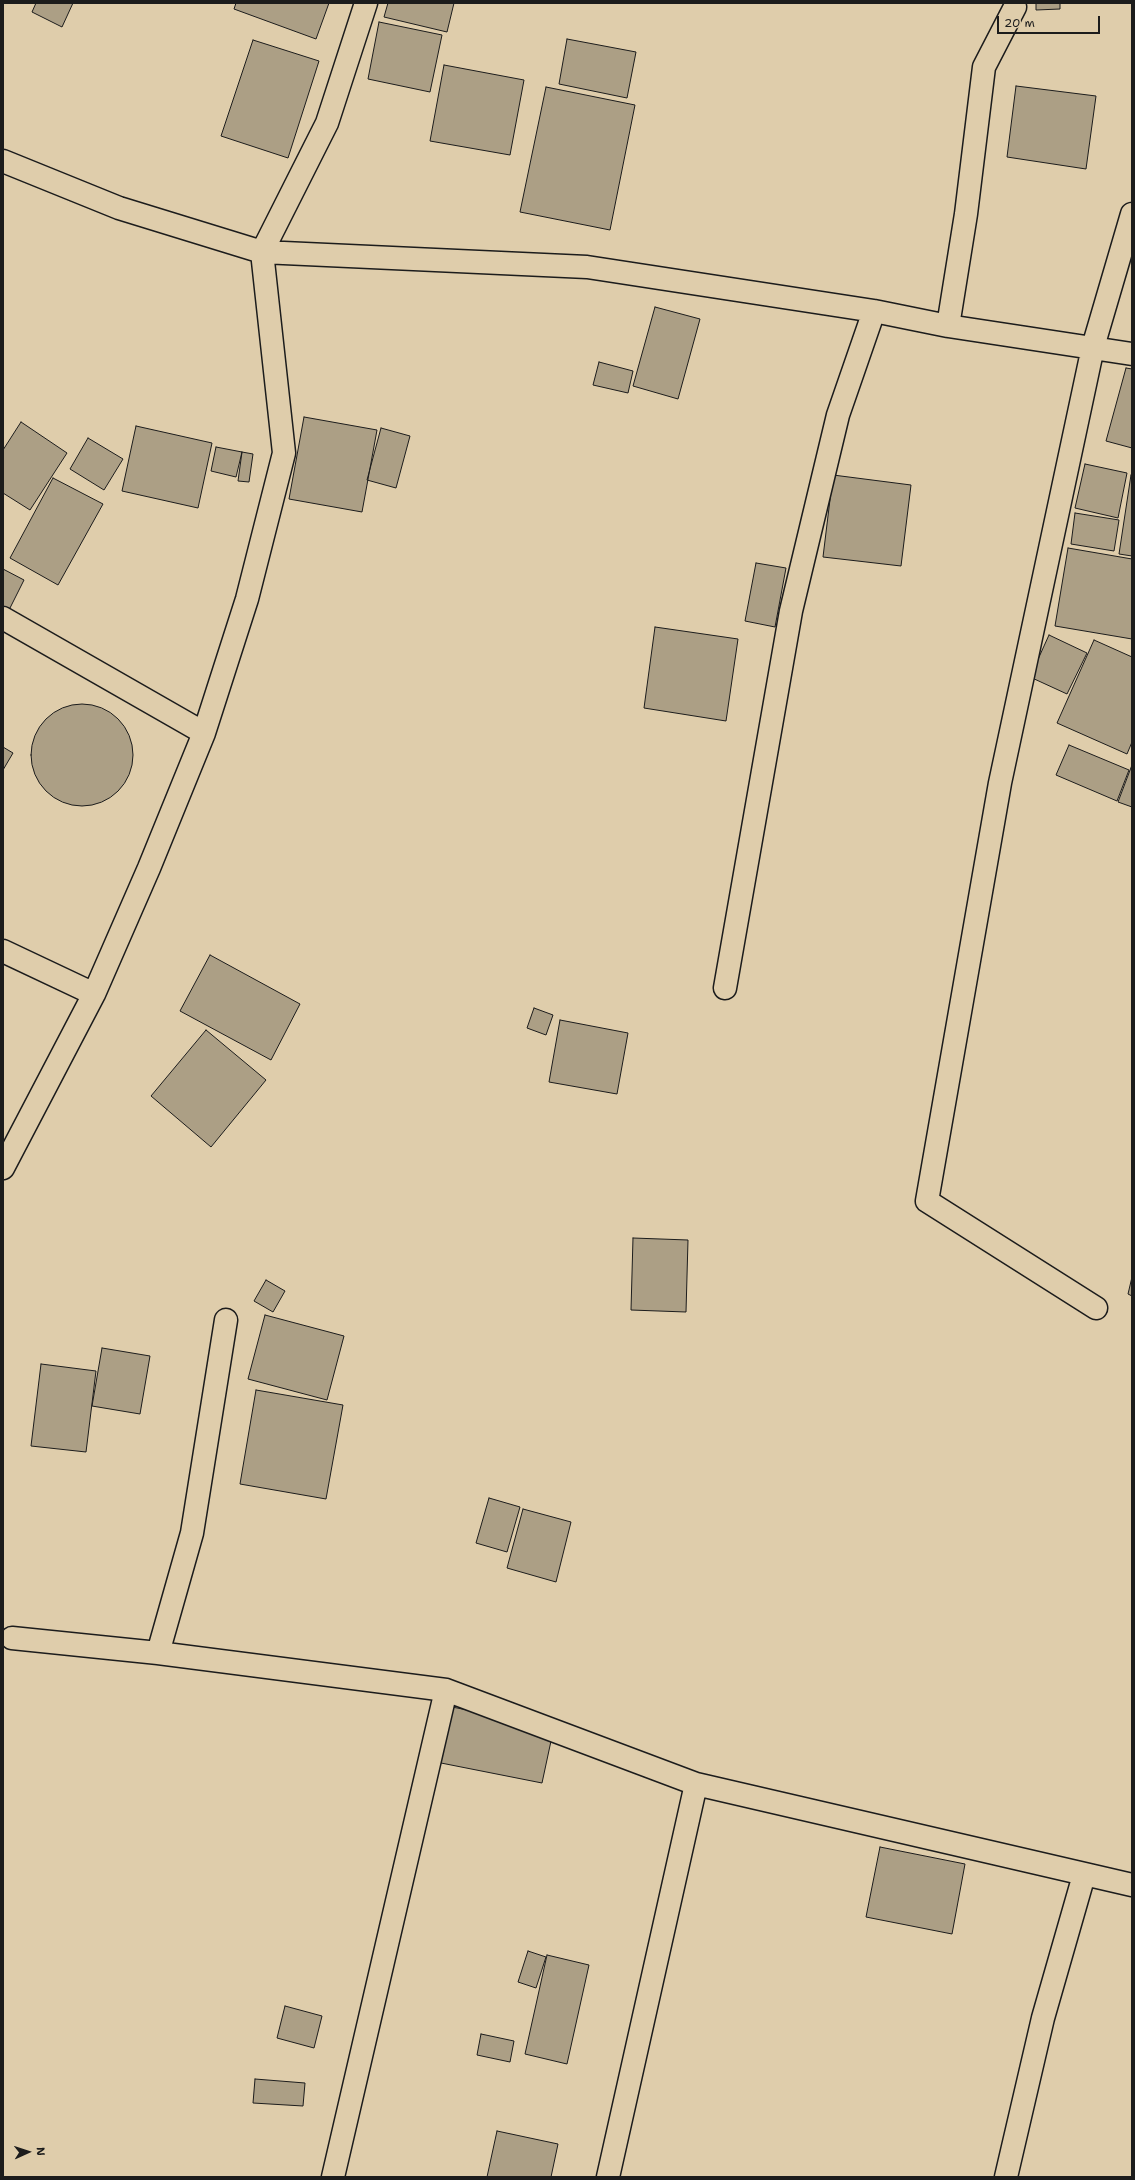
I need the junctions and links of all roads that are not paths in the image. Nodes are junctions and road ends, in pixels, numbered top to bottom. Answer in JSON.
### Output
{"nodes":[{"id":1,"x":366,"y":3,"type":"edge"},
{"id":2,"x":1015,"y":7,"type":"dead end"},
{"id":3,"x":3,"y":162,"type":"edge"},
{"id":4,"x":1132,"y":214,"type":"edge"},
{"id":5,"x":262,"y":252,"type":"junction"},
{"id":6,"x":874,"y":311,"type":"junction"},
{"id":7,"x":948,"y":326,"type":"junction"},
{"id":8,"x":1093,"y":347,"type":"junction"},
{"id":9,"x":1132,"y":354,"type":"edge"},
{"id":10,"x":3,"y":618,"type":"edge"},
{"id":11,"x":204,"y":733,"type":"junction"},
{"id":12,"x":3,"y":951,"type":"edge"},
{"id":13,"x":725,"y":988,"type":"dead end"},
{"id":14,"x":94,"y":994,"type":"junction"},
{"id":15,"x":3,"y":1168,"type":"edge"},
{"id":16,"x":1096,"y":1308,"type":"dead end"},
{"id":17,"x":226,"y":1320,"type":"dead end"},
{"id":18,"x":12,"y":1638,"type":"dead end"},
{"id":19,"x":158,"y":1653,"type":"junction"},
{"id":20,"x":446,"y":1690,"type":"junction"},
{"id":21,"x":696,"y":1784,"type":"junction"},
{"id":22,"x":1084,"y":1875,"type":"junction"},
{"id":23,"x":1132,"y":1885,"type":"edge"},
{"id":24,"x":333,"y":2177,"type":"edge"},
{"id":25,"x":608,"y":2177,"type":"edge"},
{"id":26,"x":1006,"y":2177,"type":"edge"}],
"edges":[{"from":1,"to":5,"type":"street"},
{"from":2,"to":7,"type":"street"},
{"from":3,"to":5,"type":"street"},
{"from":4,"to":8,"type":"street"},
{"from":5,"to":6,"type":"street"},
{"from":5,"to":11,"type":"street"},
{"from":6,"to":7,"type":"street"},
{"from":6,"to":13,"type":"street"},
{"from":7,"to":8,"type":"street"},
{"from":8,"to":9,"type":"street"},
{"from":8,"to":16,"type":"street"},
{"from":10,"to":11,"type":"street"},
{"from":11,"to":14,"type":"street"},
{"from":12,"to":14,"type":"street"},
{"from":14,"to":15,"type":"street"},
{"from":17,"to":19,"type":"street"},
{"from":18,"to":19,"type":"street"},
{"from":19,"to":20,"type":"street"},
{"from":20,"to":21,"type":"street"},
{"from":20,"to":24,"type":"street"},
{"from":21,"to":22,"type":"street"},
{"from":21,"to":25,"type":"street"},
{"from":22,"to":23,"type":"street"},
{"from":22,"to":26,"type":"street"}]}
